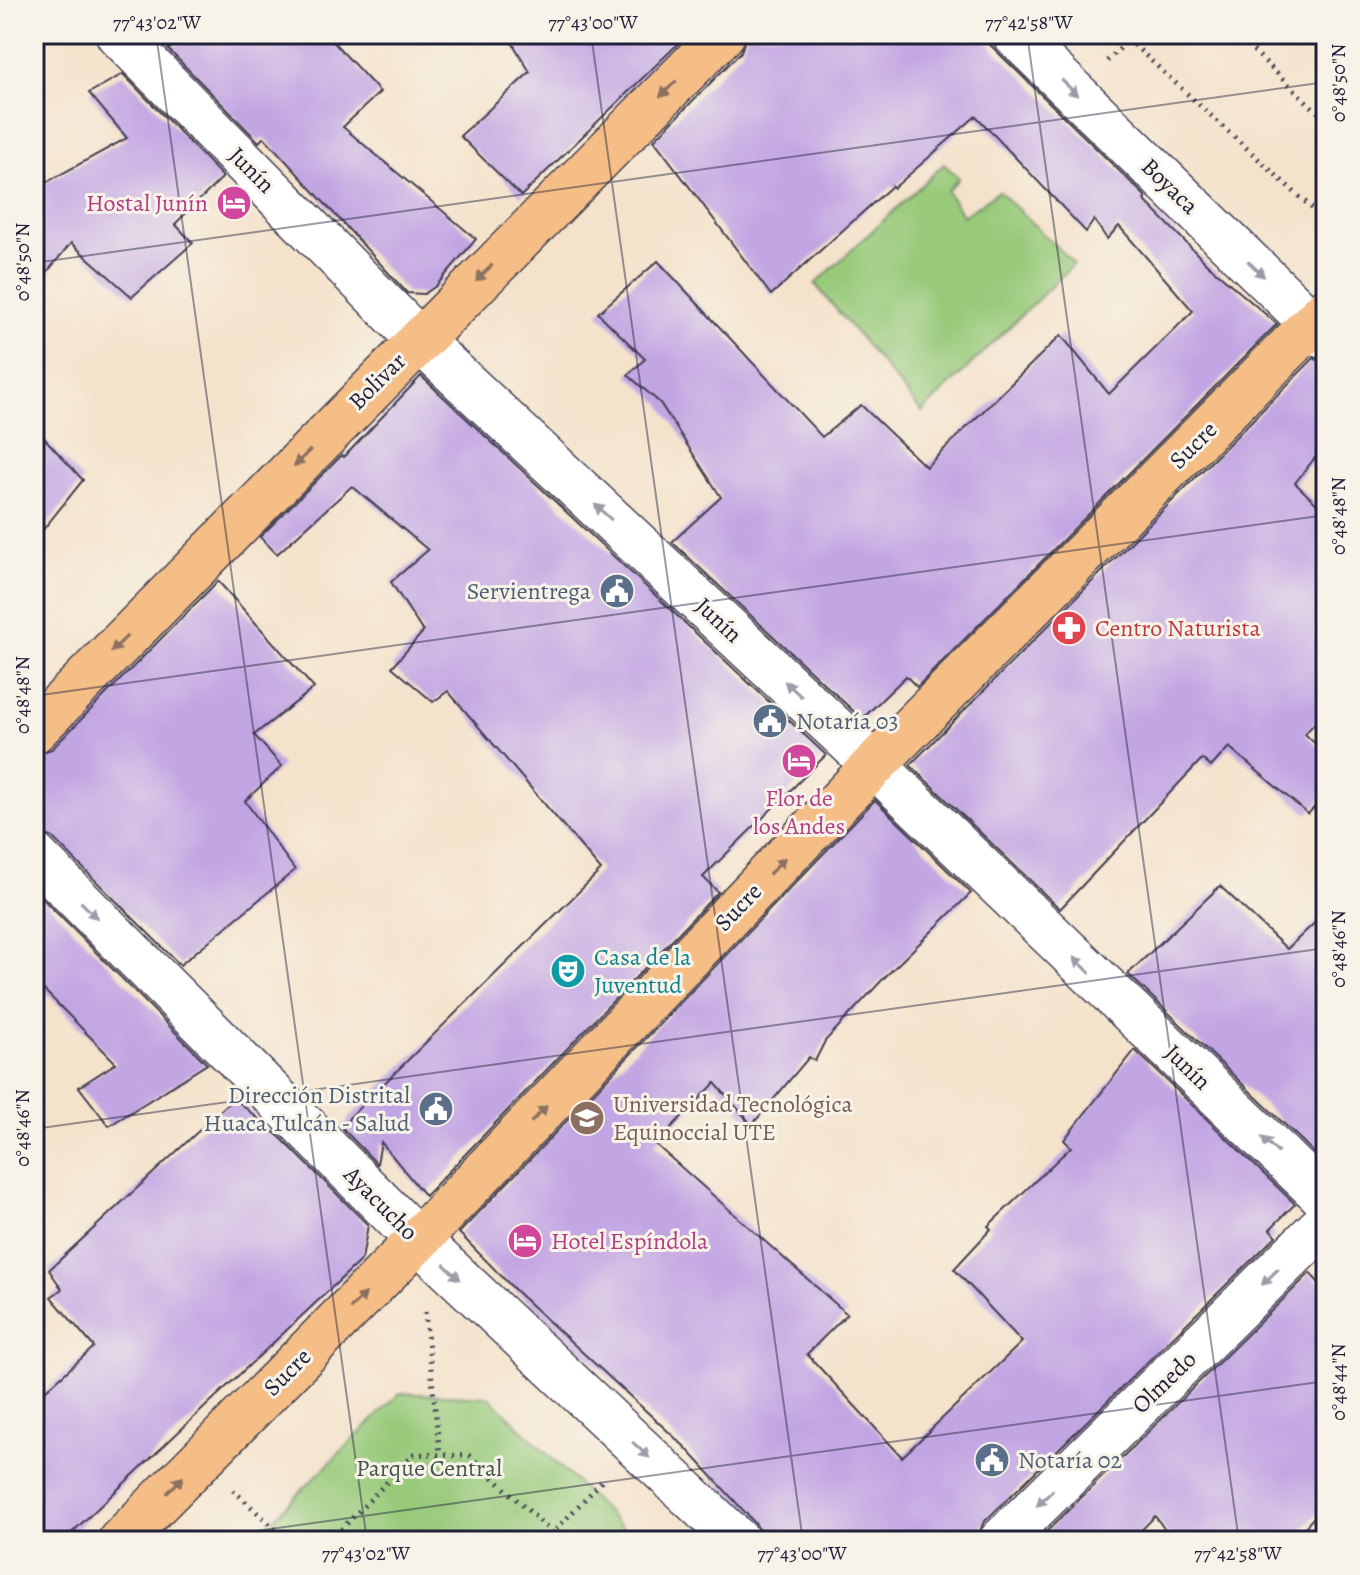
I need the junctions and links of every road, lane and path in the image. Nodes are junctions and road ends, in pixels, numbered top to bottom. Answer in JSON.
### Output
{"nodes":[{"id":1,"x":118,"y":34,"type":"edge"},
{"id":2,"x":723,"y":34,"type":"edge"},
{"id":3,"x":1014,"y":34,"type":"edge"},
{"id":4,"x":1122,"y":34,"type":"edge"},
{"id":5,"x":1236,"y":34,"type":"edge"},
{"id":6,"x":1326,"y":120,"type":"edge"},
{"id":7,"x":1326,"y":221,"type":"edge"},
{"id":8,"x":1322,"y":324,"type":"edge"},
{"id":9,"x":418,"y":339,"type":"junction"},
{"id":10,"x":34,"y":731,"type":"edge"},
{"id":11,"x":874,"y":765,"type":"junction"},
{"id":12,"x":34,"y":855,"type":"edge"},
{"id":13,"x":1326,"y":1199,"type":"edge"},
{"id":14,"x":1326,"y":1222,"type":"edge"},
{"id":15,"x":418,"y":1240,"type":"junction"},
{"id":16,"x":636,"y":1445,"type":"junction"},
{"id":17,"x":440,"y":1455,"type":"junction"},
{"id":18,"x":200,"y":1460,"type":"junction"},
{"id":19,"x":552,"y":1533,"type":"junction"},
{"id":20,"x":120,"y":1541,"type":"edge"},
{"id":21,"x":288,"y":1541,"type":"edge"},
{"id":22,"x":330,"y":1541,"type":"edge"},
{"id":23,"x":545,"y":1541,"type":"edge"},
{"id":24,"x":561,"y":1541,"type":"edge"},
{"id":25,"x":738,"y":1541,"type":"edge"},
{"id":26,"x":1001,"y":1541,"type":"edge"}],
"edges":[{"from":1,"to":9,"type":"street","name":"Junín"},
{"from":2,"to":9,"type":"main road","name":"Bolivar","one_way":true},
{"from":3,"to":8,"type":"street","name":"Boyaca","one_way":true},
{"from":4,"to":7,"type":"path"},
{"from":5,"to":6,"type":"path"},
{"from":8,"to":11,"type":"main road","name":"Sucre"},
{"from":9,"to":10,"type":"main road","name":"Bolivar","one_way":true},
{"from":11,"to":9,"type":"street","name":"Junín","one_way":true},
{"from":13,"to":11,"type":"street","name":"Junín","one_way":true},
{"from":15,"to":11,"type":"main road","name":"Sucre","one_way":true},
{"from":12,"to":15,"type":"street","name":"Ayacucho","one_way":true},
{"from":14,"to":26,"type":"street","name":"Olmedo","one_way":true},
{"from":15,"to":16,"type":"street","name":"Ayacucho","one_way":true},
{"from":15,"to":17,"type":"path"},
{"from":18,"to":15,"type":"main road","name":"Sucre","one_way":true},
{"from":16,"to":19,"type":"path"},
{"from":16,"to":25,"type":"street","name":"Ayacucho","one_way":true},
{"from":17,"to":19,"type":"path"},
{"from":17,"to":22,"type":"path"},
{"from":20,"to":18,"type":"main road","name":"Sucre","one_way":true},
{"from":18,"to":21,"type":"path"},
{"from":19,"to":23,"type":"path"},
{"from":19,"to":24,"type":"path"}]}
